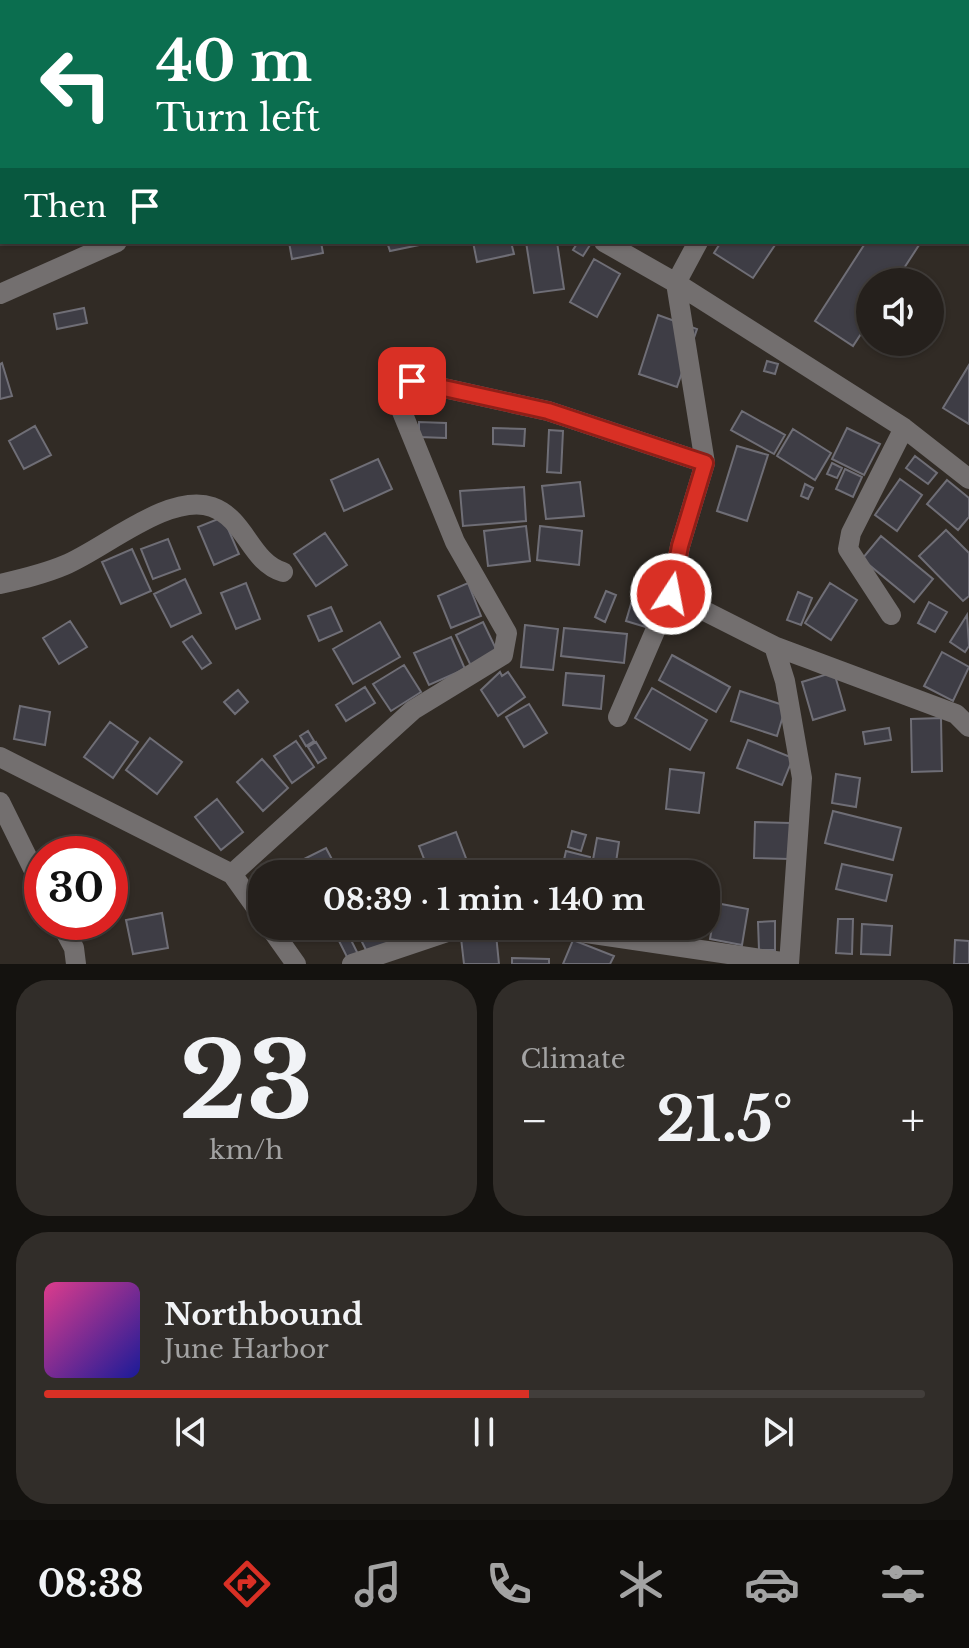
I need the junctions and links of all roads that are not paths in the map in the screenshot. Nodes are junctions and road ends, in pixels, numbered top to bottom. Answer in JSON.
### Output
{"nodes":[{"id":1,"x":112,"y":244,"type":"edge"},
{"id":2,"x":608,"y":244,"type":"edge"},
{"id":3,"x":697,"y":244,"type":"edge"},
{"id":4,"x":676,"y":283,"type":"junction"},
{"id":5,"x":0,"y":294,"type":"edge"},
{"id":6,"x":904,"y":428,"type":"junction"},
{"id":7,"x":705,"y":463,"type":"junction"},
{"id":8,"x":969,"y":479,"type":"edge"},
{"id":9,"x":283,"y":572,"type":"dead end"},
{"id":10,"x":0,"y":584,"type":"edge"},
{"id":11,"x":671,"y":594,"type":"junction"},
{"id":12,"x":891,"y":615,"type":"dead end"},
{"id":13,"x":774,"y":646,"type":"junction"},
{"id":14,"x":618,"y":717,"type":"dead end"},
{"id":15,"x":969,"y":727,"type":"edge"},
{"id":16,"x":0,"y":757,"type":"edge"},
{"id":17,"x":0,"y":802,"type":"edge"},
{"id":18,"x":24,"y":851,"type":"edge"},
{"id":19,"x":232,"y":874,"type":"junction"},
{"id":20,"x":248,"y":896,"type":"edge"},
{"id":21,"x":70,"y":940,"type":"edge"},
{"id":22,"x":279,"y":940,"type":"edge"},
{"id":23,"x":423,"y":940,"type":"edge"},
{"id":24,"x":634,"y":940,"type":"edge"},
{"id":25,"x":789,"y":963,"type":"edge"},
{"id":26,"x":76,"y":964,"type":"edge"},
{"id":27,"x":296,"y":964,"type":"edge"},
{"id":28,"x":352,"y":964,"type":"edge"}],
"edges":[{"from":1,"to":5,"type":"street"},
{"from":2,"to":4,"type":"street"},
{"from":3,"to":4,"type":"street"},
{"from":4,"to":6,"type":"street"},
{"from":4,"to":7,"type":"street"},
{"from":6,"to":8,"type":"street"},
{"from":6,"to":12,"type":"street"},
{"from":7,"to":11,"type":"street"},
{"from":7,"to":19,"type":"street"},
{"from":9,"to":10,"type":"street"},
{"from":11,"to":13,"type":"street"},
{"from":11,"to":14,"type":"street"},
{"from":13,"to":15,"type":"street"},
{"from":13,"to":25,"type":"street"},
{"from":16,"to":19,"type":"street"},
{"from":17,"to":18,"type":"street"},
{"from":19,"to":20,"type":"street"},
{"from":21,"to":26,"type":"street"},
{"from":22,"to":27,"type":"street"},
{"from":23,"to":28,"type":"street"},
{"from":24,"to":25,"type":"street"}]}
